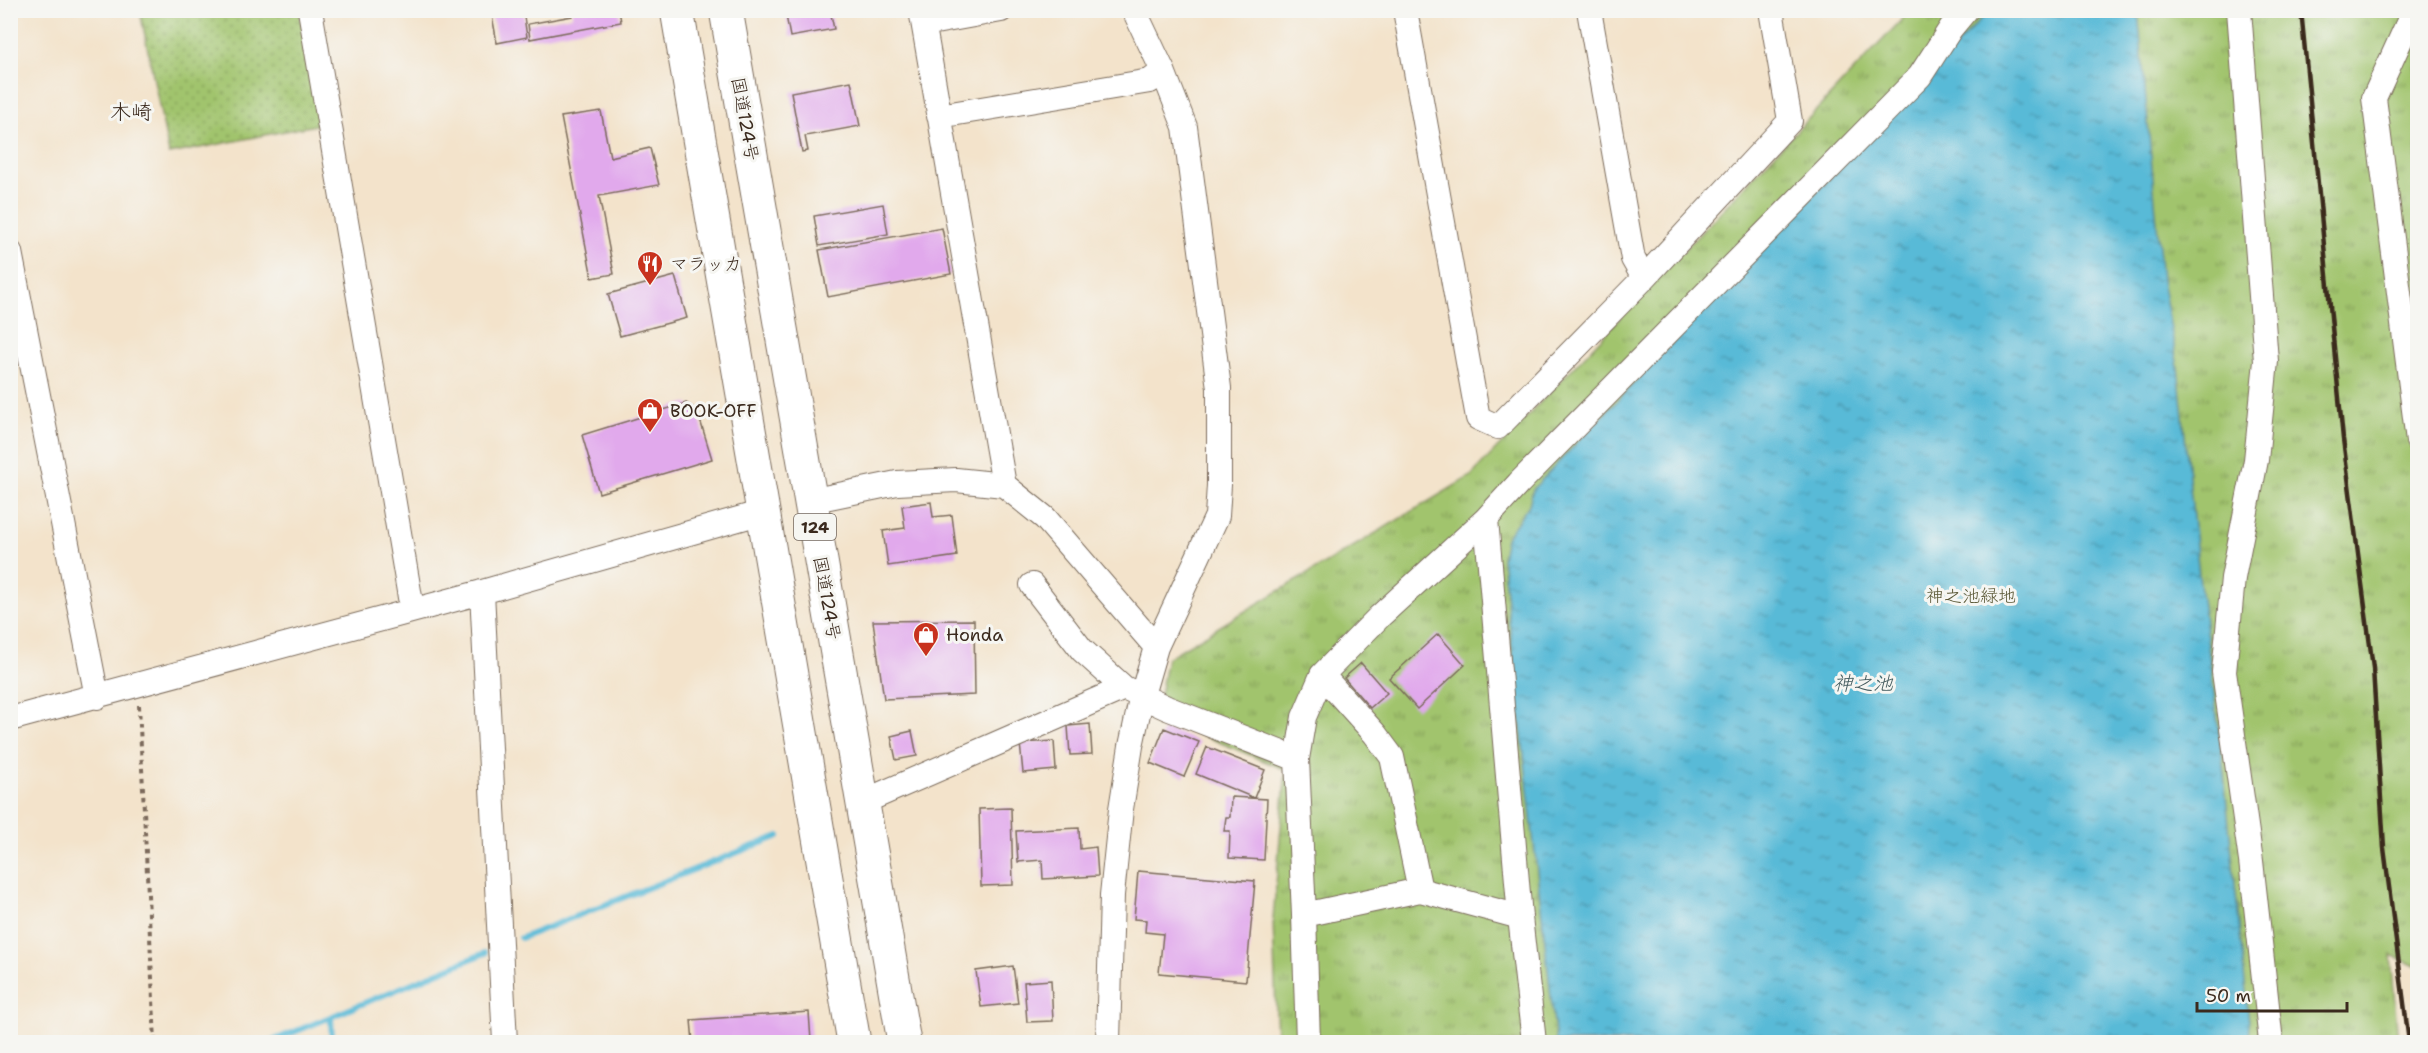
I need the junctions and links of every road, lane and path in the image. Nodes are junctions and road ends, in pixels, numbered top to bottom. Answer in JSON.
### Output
{"nodes":[{"id":1,"x":310,"y":10,"type":"edge"},
{"id":2,"x":676,"y":10,"type":"edge"},
{"id":3,"x":726,"y":10,"type":"edge"},
{"id":4,"x":1001,"y":10,"type":"edge"},
{"id":5,"x":1134,"y":10,"type":"edge"},
{"id":6,"x":1405,"y":10,"type":"edge"},
{"id":7,"x":1589,"y":10,"type":"edge"},
{"id":8,"x":1771,"y":10,"type":"edge"},
{"id":9,"x":1966,"y":10,"type":"edge"},
{"id":10,"x":2239,"y":10,"type":"edge"},
{"id":11,"x":2414,"y":10,"type":"edge"},
{"id":12,"x":923,"y":17,"type":"edge"},
{"id":13,"x":1163,"y":71,"type":"junction"},
{"id":14,"x":939,"y":116,"type":"junction"},
{"id":15,"x":10,"y":252,"type":"edge"},
{"id":16,"x":1644,"y":278,"type":"junction"},
{"id":17,"x":2415,"y":401,"type":"edge"},
{"id":18,"x":2418,"y":441,"type":"edge"},
{"id":19,"x":1004,"y":485,"type":"junction"},
{"id":20,"x":810,"y":501,"type":"junction"},
{"id":21,"x":763,"y":512,"type":"junction"},
{"id":22,"x":1486,"y":519,"type":"junction"},
{"id":23,"x":1032,"y":585,"type":"dead end"},
{"id":24,"x":482,"y":592,"type":"junction"},
{"id":25,"x":412,"y":609,"type":"junction"},
{"id":26,"x":1156,"y":647,"type":"junction"},
{"id":27,"x":1322,"y":675,"type":"junction"},
{"id":28,"x":138,"y":686,"type":"junction"},
{"id":29,"x":1133,"y":691,"type":"junction"},
{"id":30,"x":97,"y":697,"type":"junction"},
{"id":31,"x":10,"y":719,"type":"edge"},
{"id":32,"x":1297,"y":759,"type":"junction"},
{"id":33,"x":863,"y":802,"type":"junction"},
{"id":34,"x":1420,"y":890,"type":"junction"},
{"id":35,"x":1304,"y":915,"type":"junction"},
{"id":36,"x":1520,"y":917,"type":"junction"},
{"id":37,"x":155,"y":1042,"type":"edge"},
{"id":38,"x":505,"y":1042,"type":"edge"},
{"id":39,"x":854,"y":1042,"type":"edge"},
{"id":40,"x":904,"y":1042,"type":"edge"},
{"id":41,"x":1108,"y":1042,"type":"edge"},
{"id":42,"x":1308,"y":1042,"type":"edge"},
{"id":43,"x":1534,"y":1042,"type":"edge"},
{"id":44,"x":2271,"y":1042,"type":"edge"}],
"edges":[{"from":1,"to":25,"type":"street"},
{"from":2,"to":21,"type":"highway","number":"124"},
{"from":3,"to":20,"type":"highway","name":"国道124号","number":"124"},
{"from":4,"to":12,"type":"street"},
{"from":5,"to":13,"type":"street"},
{"from":6,"to":16,"type":"street"},
{"from":7,"to":16,"type":"street"},
{"from":8,"to":16,"type":"street"},
{"from":9,"to":22,"type":"street"},
{"from":10,"to":44,"type":"street"},
{"from":11,"to":17,"type":"street"},
{"from":12,"to":14,"type":"street"},
{"from":13,"to":14,"type":"street"},
{"from":13,"to":26,"type":"street"},
{"from":14,"to":19,"type":"street"},
{"from":15,"to":30,"type":"street"},
{"from":17,"to":18,"type":"street"},
{"from":19,"to":20,"type":"street"},
{"from":19,"to":26,"type":"street"},
{"from":20,"to":33,"type":"highway","name":"国道124号","number":"124"},
{"from":21,"to":24,"type":"street"},
{"from":21,"to":39,"type":"highway","number":"124"},
{"from":22,"to":27,"type":"street"},
{"from":22,"to":36,"type":"street"},
{"from":23,"to":29,"type":"street"},
{"from":24,"to":25,"type":"street"},
{"from":24,"to":38,"type":"street"},
{"from":25,"to":28,"type":"street"},
{"from":26,"to":29,"type":"street"},
{"from":27,"to":32,"type":"street"},
{"from":27,"to":34,"type":"street"},
{"from":28,"to":30,"type":"street"},
{"from":28,"to":37,"type":"path"},
{"from":29,"to":32,"type":"street"},
{"from":29,"to":33,"type":"street"},
{"from":29,"to":41,"type":"street"},
{"from":30,"to":31,"type":"street"},
{"from":32,"to":35,"type":"street"},
{"from":33,"to":40,"type":"highway","name":"国道124号","number":"124"},
{"from":34,"to":35,"type":"street"},
{"from":34,"to":36,"type":"street"},
{"from":35,"to":42,"type":"street"},
{"from":36,"to":43,"type":"street"}]}
